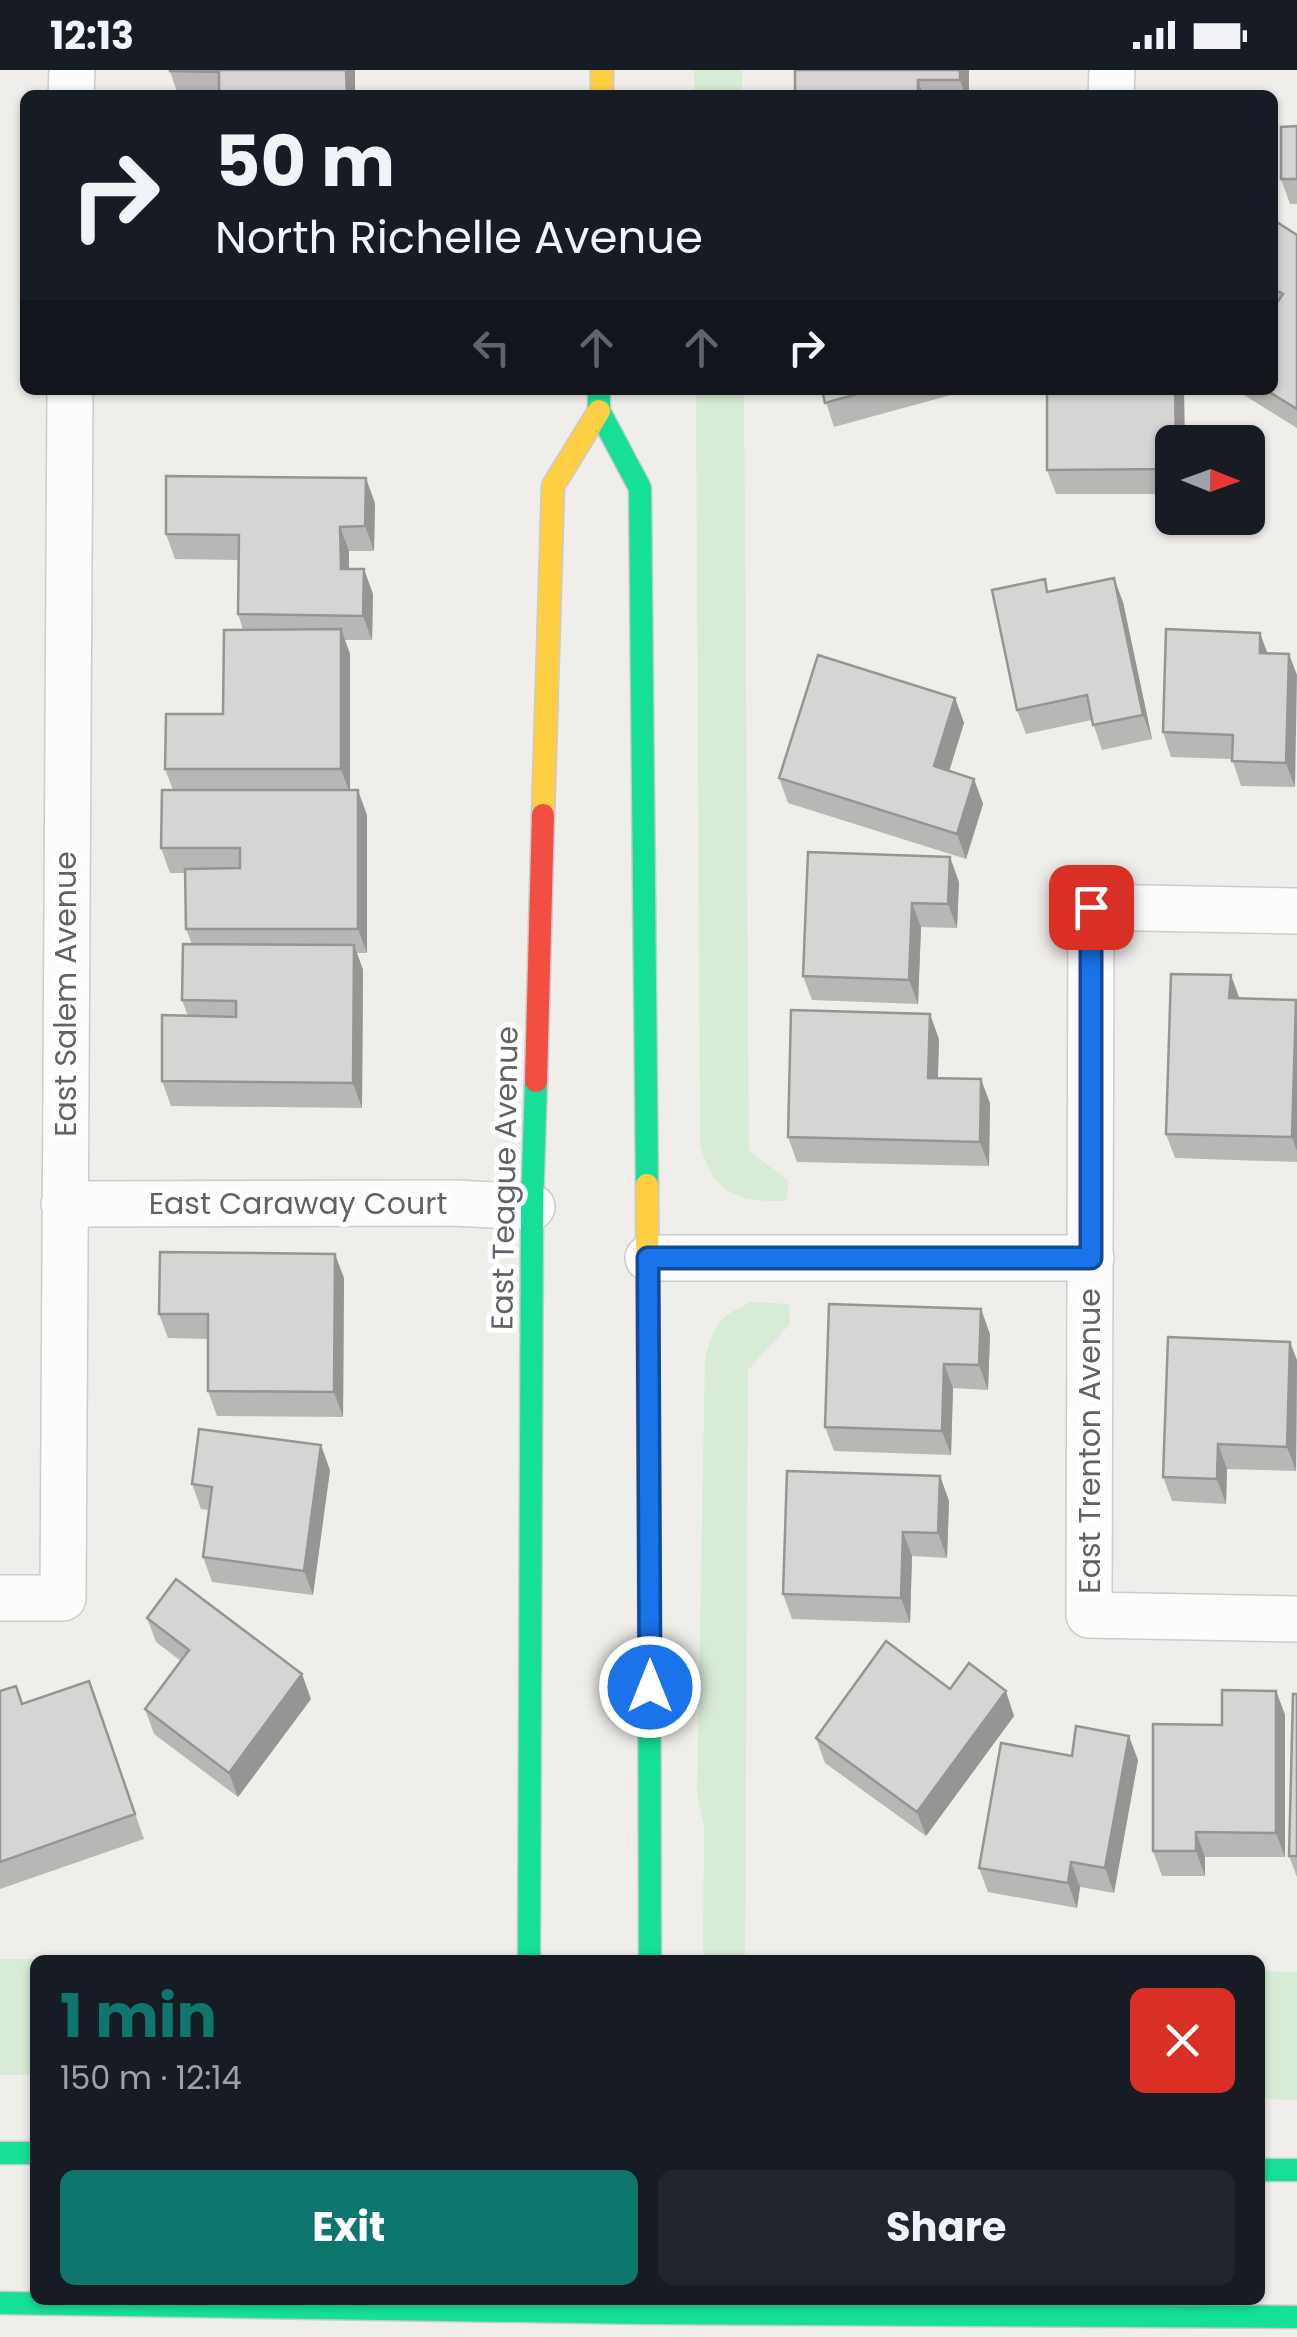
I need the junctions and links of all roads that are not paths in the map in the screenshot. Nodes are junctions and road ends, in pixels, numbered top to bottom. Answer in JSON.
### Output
{"nodes":[{"id":1,"x":70,"y":395,"type":"edge"},
{"id":2,"x":599,"y":401,"type":"edge"},
{"id":3,"x":1297,"y":911,"type":"edge"},
{"id":4,"x":64,"y":1204,"type":"junction"},
{"id":5,"x":532,"y":1207,"type":"junction"},
{"id":6,"x":648,"y":1258,"type":"junction"},
{"id":7,"x":1091,"y":1258,"type":"junction"},
{"id":8,"x":0,"y":1598,"type":"edge"},
{"id":9,"x":1297,"y":1619,"type":"edge"},
{"id":10,"x":529,"y":1955,"type":"edge"},
{"id":11,"x":650,"y":1955,"type":"edge"},
{"id":12,"x":0,"y":2153,"type":"edge"},
{"id":13,"x":30,"y":2153,"type":"edge"},
{"id":14,"x":1265,"y":2170,"type":"edge"},
{"id":15,"x":1297,"y":2170,"type":"edge"},
{"id":16,"x":0,"y":2303,"type":"edge"},
{"id":17,"x":30,"y":2303,"type":"edge"},
{"id":18,"x":349,"y":2305,"type":"edge"},
{"id":19,"x":523,"y":2306,"type":"edge"},
{"id":20,"x":646,"y":2306,"type":"edge"},
{"id":21,"x":1297,"y":2317,"type":"edge"},
{"id":22,"x":522,"y":2337,"type":"edge"},
{"id":23,"x":645,"y":2337,"type":"edge"}],
"edges":[{"from":1,"to":4,"type":"street","name":"East Salem Avenue"},
{"from":2,"to":5,"type":"street","name":"East Teague Avenue"},
{"from":2,"to":6,"type":"street","name":"East Teague Avenue"},
{"from":3,"to":7,"type":"street","name":"East Trenton Avenue"},
{"from":4,"to":5,"type":"street","name":"East Caraway Court"},
{"from":4,"to":8,"type":"street","name":"East Salem Avenue"},
{"from":5,"to":10,"type":"street","name":"East Teague Avenue"},
{"from":6,"to":7,"type":"street"},
{"from":6,"to":11,"type":"street","name":"East Teague Avenue"},
{"from":7,"to":9,"type":"street","name":"East Trenton Avenue"},
{"from":12,"to":13,"type":"street"},
{"from":14,"to":15,"type":"street"},
{"from":16,"to":17,"type":"street"},
{"from":18,"to":19,"type":"street"},
{"from":19,"to":20,"type":"street"},
{"from":19,"to":22,"type":"street"},
{"from":20,"to":21,"type":"street"},
{"from":20,"to":23,"type":"street"}]}
